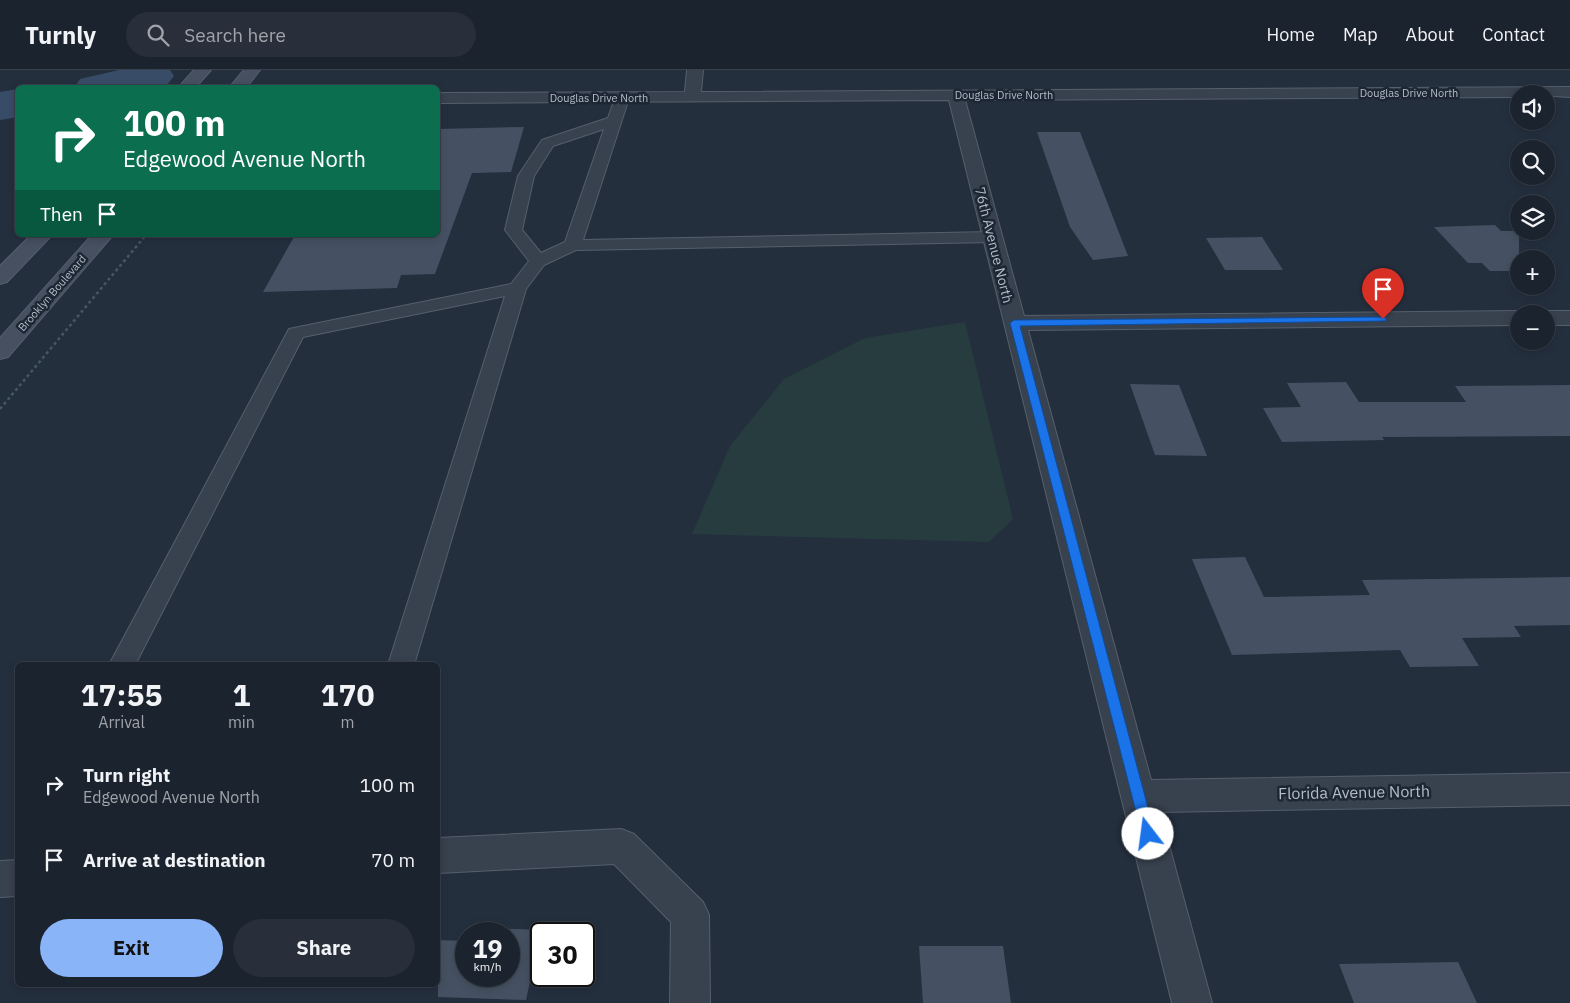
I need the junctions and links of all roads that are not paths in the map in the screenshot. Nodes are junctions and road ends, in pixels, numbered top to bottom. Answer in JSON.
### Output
{"nodes":[{"id":1,"x":203,"y":70,"type":"edge"},
{"id":2,"x":252,"y":70,"type":"edge"},
{"id":3,"x":695,"y":70,"type":"edge"},
{"id":4,"x":189,"y":85,"type":"edge"},
{"id":5,"x":240,"y":85,"type":"edge"},
{"id":6,"x":1570,"y":92,"type":"edge"},
{"id":7,"x":956,"y":96,"type":"junction"},
{"id":8,"x":440,"y":98,"type":"edge"},
{"id":9,"x":622,"y":98,"type":"junction"},
{"id":10,"x":692,"y":98,"type":"junction"},
{"id":11,"x":614,"y":121,"type":"junction"},
{"id":12,"x":40,"y":237,"type":"edge"},
{"id":13,"x":101,"y":237,"type":"edge"},
{"id":14,"x":992,"y":237,"type":"junction"},
{"id":15,"x":573,"y":245,"type":"junction"},
{"id":16,"x":538,"y":261,"type":"junction"},
{"id":17,"x":0,"y":278,"type":"edge"},
{"id":18,"x":517,"y":288,"type":"junction"},
{"id":19,"x":1510,"y":318,"type":"edge"},
{"id":20,"x":1555,"y":318,"type":"edge"},
{"id":21,"x":1570,"y":318,"type":"edge"},
{"id":22,"x":1014,"y":323,"type":"junction"},
{"id":23,"x":0,"y":352,"type":"edge"},
{"id":24,"x":124,"y":662,"type":"edge"},
{"id":25,"x":402,"y":662,"type":"edge"},
{"id":26,"x":1570,"y":789,"type":"edge"},
{"id":27,"x":1138,"y":796,"type":"junction"},
{"id":28,"x":440,"y":856,"type":"edge"},
{"id":29,"x":15,"y":878,"type":"edge"},
{"id":30,"x":0,"y":879,"type":"edge"},
{"id":31,"x":690,"y":1003,"type":"edge"},
{"id":32,"x":1192,"y":1003,"type":"edge"}],
"edges":[{"from":1,"to":4,"type":"main road"},
{"from":2,"to":5,"type":"main road"},
{"from":3,"to":10,"type":"street"},
{"from":6,"to":7,"type":"street","name":"Douglas Drive North"},
{"from":7,"to":10,"type":"street","name":"Douglas Drive North"},
{"from":7,"to":14,"type":"street","name":"76th Avenue North"},
{"from":8,"to":9,"type":"street","name":"Douglas Drive North"},
{"from":9,"to":10,"type":"street","name":"Douglas Drive North"},
{"from":9,"to":11,"type":"lane"},
{"from":11,"to":15,"type":"lane"},
{"from":11,"to":16,"type":"lane"},
{"from":12,"to":17,"type":"main road"},
{"from":13,"to":23,"type":"main road","name":"Brooklyn Boulevard"},
{"from":14,"to":15,"type":"lane"},
{"from":14,"to":22,"type":"street","name":"76th Avenue North"},
{"from":15,"to":16,"type":"lane"},
{"from":16,"to":18,"type":"lane"},
{"from":18,"to":24,"type":"lane"},
{"from":18,"to":25,"type":"lane"},
{"from":19,"to":22,"type":"street"},
{"from":20,"to":21,"type":"street"},
{"from":22,"to":27,"type":"street","name":"76th Avenue North"},
{"from":26,"to":27,"type":"street","name":"Florida Avenue North"},
{"from":27,"to":32,"type":"street","name":"76th Avenue North"},
{"from":28,"to":31,"type":"street"},
{"from":29,"to":30,"type":"street"}]}
